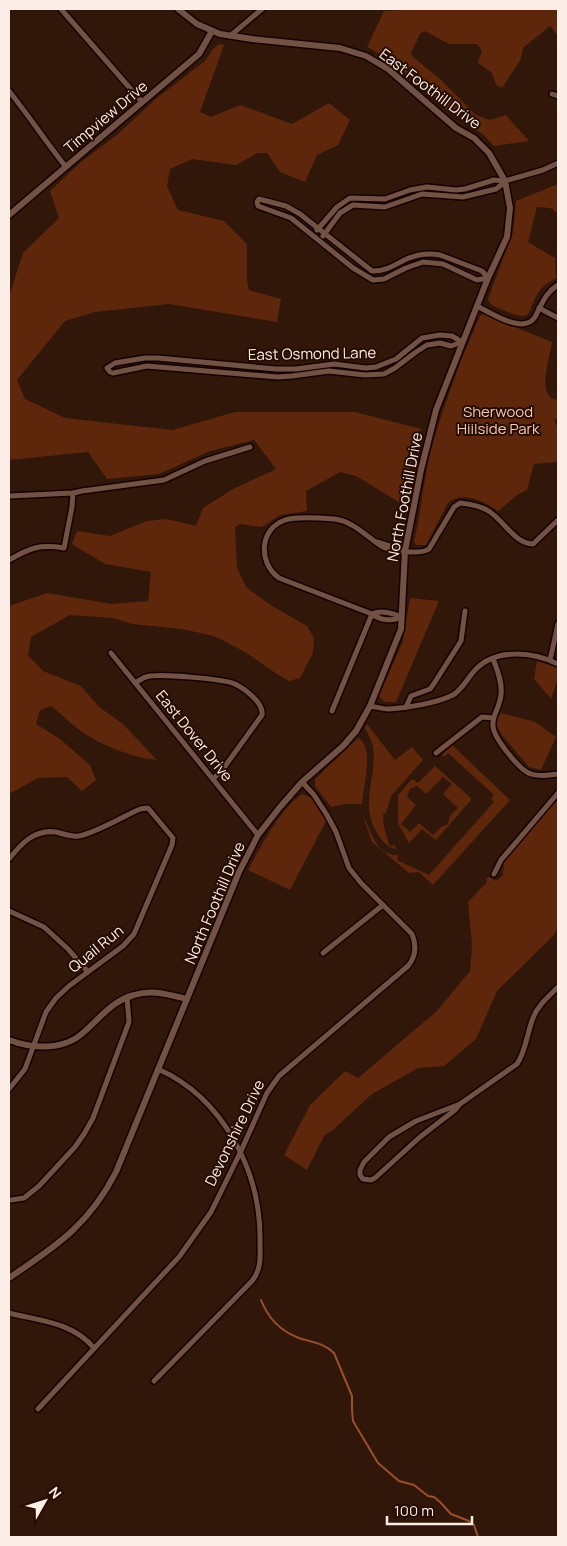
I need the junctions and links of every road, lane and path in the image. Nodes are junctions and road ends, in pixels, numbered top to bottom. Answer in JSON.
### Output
{"nodes":[{"id":1,"x":61,"y":9,"type":"edge"},
{"id":2,"x":178,"y":9,"type":"edge"},
{"id":3,"x":262,"y":9,"type":"edge"},
{"id":4,"x":212,"y":31,"type":"junction"},
{"id":5,"x":230,"y":36,"type":"junction"},
{"id":6,"x":9,"y":91,"type":"edge"},
{"id":7,"x":552,"y":94,"type":"dead end"},
{"id":8,"x":558,"y":96,"type":"edge"},
{"id":9,"x":142,"y":102,"type":"junction"},
{"id":10,"x":558,"y":163,"type":"edge"},
{"id":11,"x":66,"y":167,"type":"junction"},
{"id":12,"x":505,"y":181,"type":"junction"},
{"id":13,"x":9,"y":215,"type":"edge"},
{"id":14,"x":318,"y":228,"type":"junction"},
{"id":15,"x":313,"y":234,"type":"junction"},
{"id":16,"x":325,"y":234,"type":"junction"},
{"id":17,"x":320,"y":240,"type":"junction"},
{"id":18,"x":488,"y":278,"type":"junction"},
{"id":19,"x":558,"y":285,"type":"edge"},
{"id":20,"x":477,"y":306,"type":"junction"},
{"id":21,"x":539,"y":308,"type":"junction"},
{"id":22,"x":558,"y":318,"type":"edge"},
{"id":23,"x":437,"y":335,"type":"junction"},
{"id":24,"x":462,"y":342,"type":"junction"},
{"id":25,"x":437,"y":343,"type":"junction"},
{"id":26,"x":319,"y":365,"type":"junction"},
{"id":27,"x":320,"y":373,"type":"junction"},
{"id":28,"x":250,"y":447,"type":"dead end"},
{"id":29,"x":73,"y":493,"type":"junction"},
{"id":30,"x":9,"y":496,"type":"edge"},
{"id":31,"x":558,"y":520,"type":"edge"},
{"id":32,"x":405,"y":551,"type":"junction"},
{"id":33,"x":9,"y":560,"type":"edge"},
{"id":34,"x":465,"y":611,"type":"dead end"},
{"id":35,"x":372,"y":614,"type":"junction"},
{"id":36,"x":401,"y":617,"type":"junction"},
{"id":37,"x":558,"y":624,"type":"edge"},
{"id":38,"x":111,"y":652,"type":"dead end"},
{"id":39,"x":493,"y":658,"type":"junction"},
{"id":40,"x":550,"y":660,"type":"junction"},
{"id":41,"x":558,"y":664,"type":"edge"},
{"id":42,"x":136,"y":683,"type":"junction"},
{"id":43,"x":370,"y":706,"type":"junction"},
{"id":44,"x":406,"y":707,"type":"junction"},
{"id":45,"x":332,"y":711,"type":"dead end"},
{"id":46,"x":493,"y":718,"type":"junction"},
{"id":47,"x":436,"y":754,"type":"dead end"},
{"id":48,"x":558,"y":774,"type":"edge"},
{"id":49,"x":213,"y":779,"type":"junction"},
{"id":50,"x":302,"y":782,"type":"junction"},
{"id":51,"x":558,"y":793,"type":"edge"},
{"id":52,"x":258,"y":835,"type":"junction"},
{"id":53,"x":9,"y":860,"type":"edge"},
{"id":54,"x":494,"y":874,"type":"dead end"},
{"id":55,"x":383,"y":905,"type":"junction"},
{"id":56,"x":9,"y":911,"type":"edge"},
{"id":57,"x":323,"y":952,"type":"dead end"},
{"id":58,"x":88,"y":972,"type":"junction"},
{"id":59,"x":558,"y":987,"type":"edge"},
{"id":60,"x":127,"y":997,"type":"junction"},
{"id":61,"x":187,"y":999,"type":"junction"},
{"id":62,"x":9,"y":1040,"type":"edge"},
{"id":63,"x":34,"y":1046,"type":"junction"},
{"id":64,"x":158,"y":1069,"type":"junction"},
{"id":65,"x":9,"y":1089,"type":"edge"},
{"id":66,"x":460,"y":1104,"type":"junction"},
{"id":67,"x":241,"y":1151,"type":"junction"},
{"id":68,"x":11,"y":1200,"type":"dead end"},
{"id":69,"x":9,"y":1278,"type":"edge"},
{"id":70,"x":9,"y":1313,"type":"edge"},
{"id":71,"x":94,"y":1348,"type":"junction"},
{"id":72,"x":154,"y":1381,"type":"dead end"},
{"id":73,"x":38,"y":1409,"type":"dead end"}],
"edges":[{"from":1,"to":9,"type":"street"},
{"from":2,"to":4,"type":"street","name":"East Foothill Drive"},
{"from":3,"to":5,"type":"street"},
{"from":4,"to":5,"type":"street","name":"East Foothill Drive"},
{"from":4,"to":9,"type":"street","name":"Timpview Drive"},
{"from":5,"to":12,"type":"street","name":"East Foothill Drive"},
{"from":6,"to":11,"type":"street"},
{"from":7,"to":8,"type":"street"},
{"from":9,"to":11,"type":"street","name":"Timpview Drive"},
{"from":10,"to":12,"type":"street"},
{"from":11,"to":13,"type":"street","name":"Timpview Drive"},
{"from":12,"to":14,"type":"street"},
{"from":12,"to":16,"type":"street"},
{"from":12,"to":18,"type":"street","name":"North Foothill Drive"},
{"from":14,"to":15,"type":"street"},
{"from":14,"to":15,"type":"street"},
{"from":14,"to":16,"type":"street"},
{"from":15,"to":17,"type":"street"},
{"from":16,"to":17,"type":"street"},
{"from":16,"to":18,"type":"street"},
{"from":17,"to":18,"type":"street"},
{"from":18,"to":20,"type":"street","name":"North Foothill Drive"},
{"from":19,"to":21,"type":"street"},
{"from":20,"to":21,"type":"street"},
{"from":20,"to":24,"type":"street","name":"North Foothill Drive"},
{"from":21,"to":22,"type":"street"},
{"from":23,"to":24,"type":"street"},
{"from":23,"to":25,"type":"street"},
{"from":23,"to":26,"type":"street","name":"East Osmond Lane"},
{"from":24,"to":25,"type":"street","name":"East Osmond Lane"},
{"from":24,"to":32,"type":"street","name":"North Foothill Drive"},
{"from":25,"to":27,"type":"street","name":"East Osmond Lane"},
{"from":26,"to":27,"type":"street"},
{"from":26,"to":27,"type":"street","name":"East Osmond Lane"},
{"from":28,"to":29,"type":"street"},
{"from":29,"to":30,"type":"street"},
{"from":29,"to":33,"type":"street"},
{"from":31,"to":32,"type":"street"},
{"from":32,"to":35,"type":"street"},
{"from":32,"to":36,"type":"street","name":"North Foothill Drive"},
{"from":34,"to":44,"type":"street"},
{"from":35,"to":36,"type":"street"},
{"from":35,"to":45,"type":"street"},
{"from":36,"to":43,"type":"street","name":"North Foothill Drive"},
{"from":37,"to":40,"type":"street"},
{"from":38,"to":42,"type":"street","name":"East Dover Drive"},
{"from":39,"to":40,"type":"street"},
{"from":39,"to":44,"type":"street"},
{"from":39,"to":46,"type":"street"},
{"from":40,"to":41,"type":"street"},
{"from":42,"to":49,"type":"street","name":"East Dover Drive"},
{"from":42,"to":49,"type":"street"},
{"from":43,"to":44,"type":"street"},
{"from":43,"to":50,"type":"street","name":"North Foothill Drive"},
{"from":46,"to":47,"type":"street"},
{"from":46,"to":48,"type":"street"},
{"from":49,"to":52,"type":"street","name":"East Dover Drive"},
{"from":50,"to":52,"type":"street","name":"North Foothill Drive"},
{"from":50,"to":55,"type":"street","name":"Devonshire Drive"},
{"from":51,"to":54,"type":"street"},
{"from":52,"to":61,"type":"street","name":"North Foothill Drive"},
{"from":53,"to":58,"type":"street","name":"Quail Run"},
{"from":55,"to":57,"type":"street"},
{"from":55,"to":67,"type":"street","name":"Devonshire Drive"},
{"from":56,"to":58,"type":"street"},
{"from":58,"to":63,"type":"street","name":"Quail Run"},
{"from":59,"to":66,"type":"street"},
{"from":60,"to":61,"type":"street"},
{"from":60,"to":63,"type":"street"},
{"from":60,"to":68,"type":"street"},
{"from":61,"to":64,"type":"street","name":"North Foothill Drive"},
{"from":62,"to":63,"type":"street"},
{"from":63,"to":65,"type":"street","name":"Quail Run"},
{"from":64,"to":67,"type":"street"},
{"from":64,"to":69,"type":"street","name":"North Foothill Drive"},
{"from":66,"to":66,"type":"street"},
{"from":67,"to":71,"type":"street","name":"Devonshire Drive"},
{"from":67,"to":72,"type":"street"},
{"from":70,"to":71,"type":"street"},
{"from":71,"to":73,"type":"street","name":"Devonshire Drive"}]}
